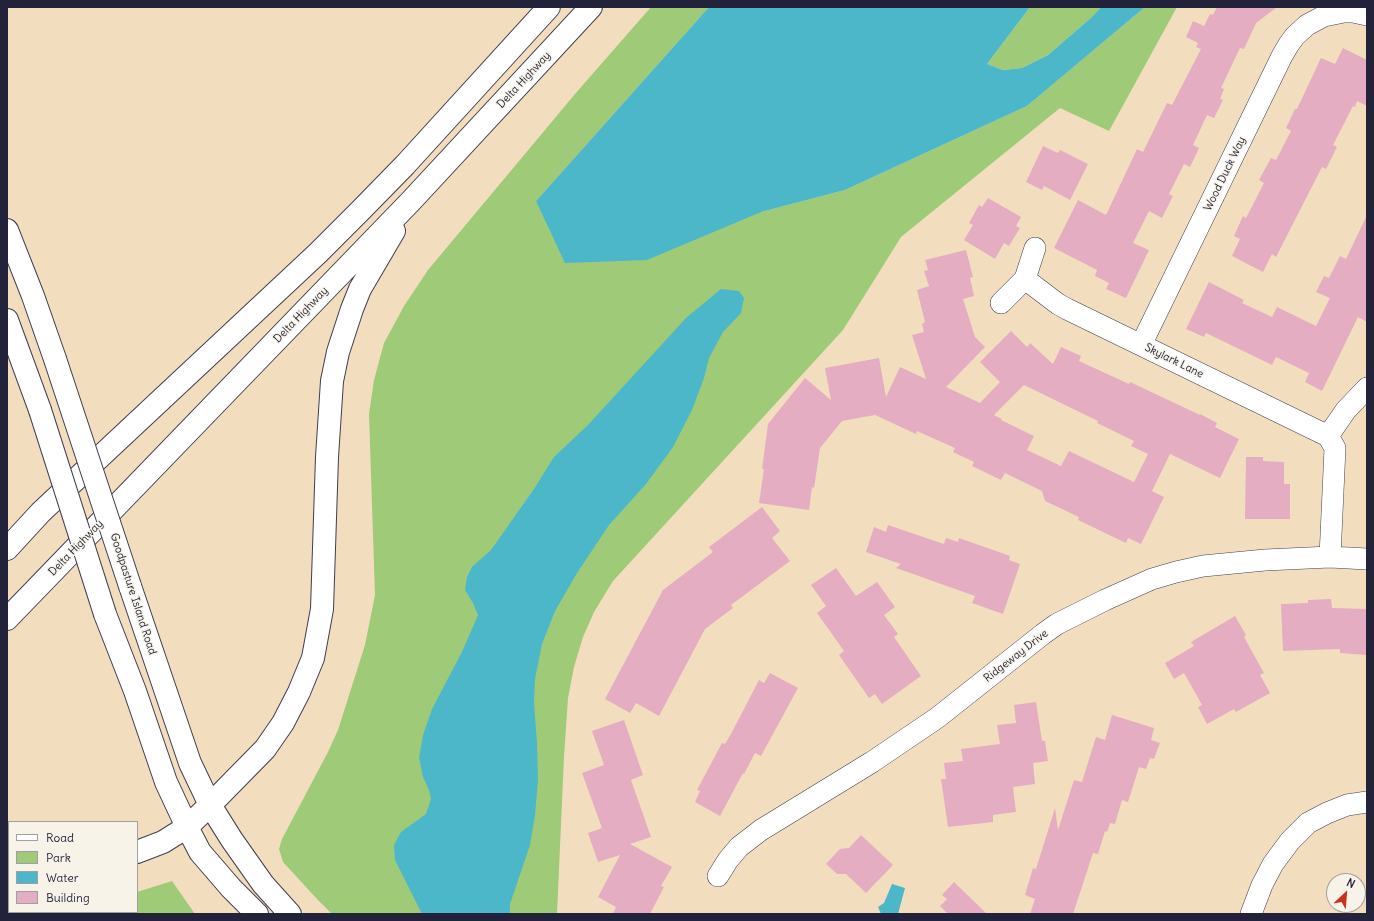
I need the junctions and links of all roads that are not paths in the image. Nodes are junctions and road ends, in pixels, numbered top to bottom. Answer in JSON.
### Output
{"nodes":[{"id":1,"x":549,"y":7,"type":"edge"},
{"id":2,"x":590,"y":7,"type":"edge"},
{"id":3,"x":1367,"y":15,"type":"edge"},
{"id":4,"x":411,"y":201,"type":"junction"},
{"id":5,"x":7,"y":230,"type":"edge"},
{"id":6,"x":1035,"y":248,"type":"dead end"},
{"id":7,"x":1025,"y":279,"type":"junction"},
{"id":8,"x":1001,"y":303,"type":"dead end"},
{"id":9,"x":7,"y":320,"type":"edge"},
{"id":10,"x":1141,"y":345,"type":"junction"},
{"id":11,"x":1367,"y":388,"type":"edge"},
{"id":12,"x":1328,"y":436,"type":"junction"},
{"id":13,"x":41,"y":512,"type":"junction"},
{"id":14,"x":7,"y":538,"type":"edge"},
{"id":15,"x":7,"y":549,"type":"edge"},
{"id":16,"x":1330,"y":557,"type":"junction"},
{"id":17,"x":1367,"y":559,"type":"edge"},
{"id":18,"x":7,"y":619,"type":"edge"},
{"id":19,"x":1367,"y":802,"type":"edge"},
{"id":20,"x":210,"y":805,"type":"junction"},
{"id":21,"x":187,"y":826,"type":"junction"},
{"id":22,"x":138,"y":852,"type":"edge"},
{"id":23,"x":718,"y":876,"type":"dead end"},
{"id":24,"x":257,"y":914,"type":"edge"},
{"id":25,"x":290,"y":914,"type":"edge"},
{"id":26,"x":1250,"y":914,"type":"edge"}],
"edges":[{"from":1,"to":13,"type":"main road"},
{"from":2,"to":4,"type":"main road","name":"Delta Highway"},
{"from":3,"to":10,"type":"street","name":"Wood Duck Way"},
{"from":4,"to":18,"type":"main road","name":"Delta Highway"},
{"from":4,"to":20,"type":"main road"},
{"from":5,"to":20,"type":"main road","name":"Goodpasture Island Road","bridge":true},
{"from":6,"to":7,"type":"street"},
{"from":7,"to":8,"type":"street"},
{"from":7,"to":10,"type":"street","name":"Skylark Lane"},
{"from":9,"to":21,"type":"main road","bridge":true},
{"from":10,"to":12,"type":"street","name":"Skylark Lane"},
{"from":11,"to":12,"type":"street"},
{"from":12,"to":16,"type":"street"},
{"from":13,"to":14,"type":"main road"},
{"from":13,"to":15,"type":"main road"},
{"from":16,"to":17,"type":"street","name":"Ridgeway Drive"},
{"from":16,"to":23,"type":"street","name":"Ridgeway Drive"},
{"from":19,"to":26,"type":"street"},
{"from":20,"to":21,"type":"main road"},
{"from":20,"to":25,"type":"main road","name":"Goodpasture Island Road"},
{"from":21,"to":22,"type":"main road"},
{"from":21,"to":24,"type":"main road"}]}
